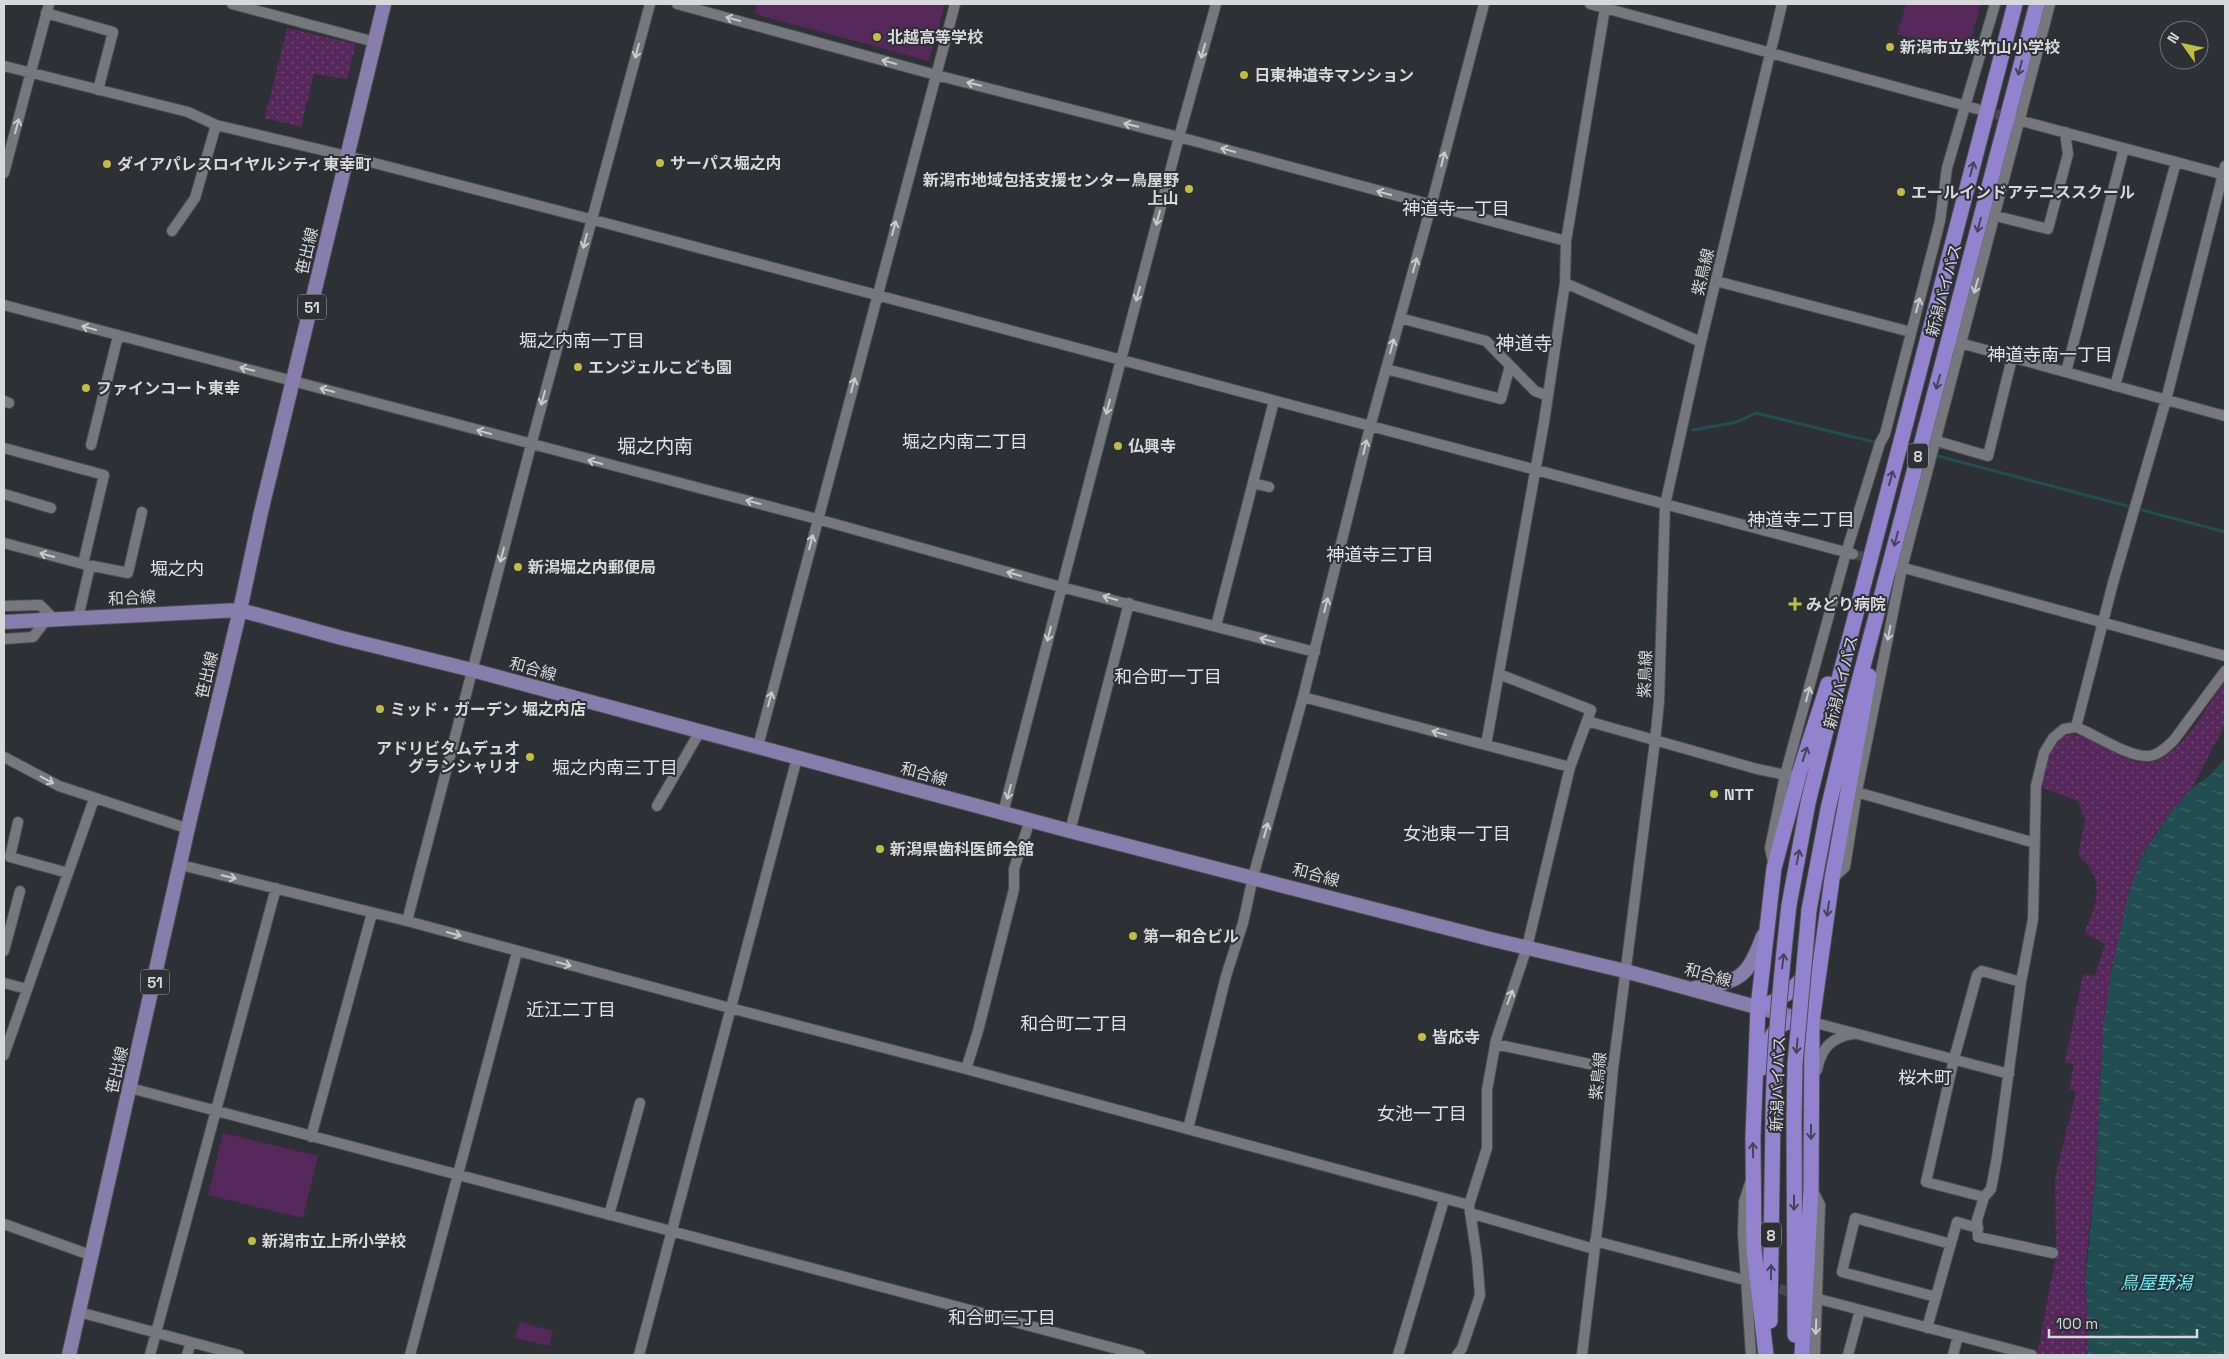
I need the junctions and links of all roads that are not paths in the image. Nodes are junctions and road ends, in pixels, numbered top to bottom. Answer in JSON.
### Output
{"nodes":[{"id":1,"x":232,"y":4,"type":"edge"},
{"id":2,"x":384,"y":4,"type":"edge"},
{"id":3,"x":650,"y":4,"type":"edge"},
{"id":4,"x":677,"y":4,"type":"edge"},
{"id":5,"x":955,"y":4,"type":"edge"},
{"id":6,"x":1216,"y":4,"type":"edge"},
{"id":7,"x":1484,"y":4,"type":"edge"},
{"id":8,"x":1590,"y":4,"type":"edge"},
{"id":9,"x":1782,"y":4,"type":"edge"},
{"id":10,"x":1995,"y":4,"type":"edge"},
{"id":11,"x":2015,"y":4,"type":"edge"},
{"id":12,"x":2037,"y":4,"type":"edge"},
{"id":13,"x":2050,"y":4,"type":"edge"},
{"id":14,"x":252,"y":6,"type":"edge"},
{"id":15,"x":47,"y":8,"type":"edge"},
{"id":16,"x":1605,"y":8,"type":"junction"},
{"id":17,"x":375,"y":42,"type":"junction"},
{"id":18,"x":1771,"y":52,"type":"junction"},
{"id":19,"x":4,"y":66,"type":"edge"},
{"id":20,"x":31,"y":73,"type":"junction"},
{"id":21,"x":936,"y":75,"type":"junction"},
{"id":22,"x":98,"y":90,"type":"junction"},
{"id":23,"x":1964,"y":106,"type":"junction"},
{"id":24,"x":1976,"y":109,"type":"tunnel mouth"},
{"id":25,"x":2016,"y":120,"type":"junction"},
{"id":26,"x":216,"y":125,"type":"junction"},
{"id":27,"x":2065,"y":132,"type":"junction"},
{"id":28,"x":1179,"y":137,"type":"junction"},
{"id":29,"x":2124,"y":148,"type":"junction"},
{"id":30,"x":347,"y":156,"type":"junction"},
{"id":31,"x":2176,"y":162,"type":"junction"},
{"id":32,"x":2225,"y":172,"type":"edge"},
{"id":33,"x":4,"y":173,"type":"edge"},
{"id":34,"x":1431,"y":206,"type":"junction"},
{"id":35,"x":1996,"y":216,"type":"junction"},
{"id":36,"x":590,"y":219,"type":"junction"},
{"id":37,"x":172,"y":231,"type":"dead end"},
{"id":38,"x":1566,"y":242,"type":"junction"},
{"id":39,"x":1716,"y":282,"type":"junction"},
{"id":40,"x":1565,"y":283,"type":"junction"},
{"id":41,"x":877,"y":295,"type":"junction"},
{"id":42,"x":4,"y":305,"type":"edge"},
{"id":43,"x":1400,"y":318,"type":"junction"},
{"id":44,"x":1911,"y":332,"type":"junction"},
{"id":45,"x":118,"y":336,"type":"junction"},
{"id":46,"x":1702,"y":342,"type":"junction"},
{"id":47,"x":1960,"y":343,"type":"junction"},
{"id":48,"x":2012,"y":358,"type":"junction"},
{"id":49,"x":1121,"y":360,"type":"junction"},
{"id":50,"x":1510,"y":366,"type":"junction"},
{"id":51,"x":1386,"y":369,"type":"junction"},
{"id":52,"x":2066,"y":372,"type":"junction"},
{"id":53,"x":294,"y":381,"type":"junction"},
{"id":54,"x":2115,"y":386,"type":"junction"},
{"id":55,"x":1548,"y":396,"type":"junction"},
{"id":56,"x":2166,"y":400,"type":"junction"},
{"id":57,"x":1274,"y":401,"type":"junction"},
{"id":58,"x":2225,"y":416,"type":"edge"},
{"id":59,"x":1370,"y":427,"type":"junction"},
{"id":60,"x":1937,"y":441,"type":"junction"},
{"id":61,"x":91,"y":445,"type":"dead end"},
{"id":62,"x":531,"y":445,"type":"junction"},
{"id":63,"x":4,"y":448,"type":"edge"},
{"id":64,"x":1536,"y":471,"type":"junction"},
{"id":65,"x":1253,"y":483,"type":"junction"},
{"id":66,"x":1269,"y":487,"type":"dead end"},
{"id":67,"x":4,"y":494,"type":"edge"},
{"id":68,"x":1885,"y":502,"type":"junction"},
{"id":69,"x":1665,"y":505,"type":"junction"},
{"id":70,"x":51,"y":508,"type":"dead end"},
{"id":71,"x":142,"y":512,"type":"dead end"},
{"id":72,"x":817,"y":519,"type":"junction"},
{"id":73,"x":4,"y":543,"type":"edge"},
{"id":74,"x":1850,"y":554,"type":"junction"},
{"id":75,"x":86,"y":565,"type":"junction"},
{"id":76,"x":1899,"y":567,"type":"junction"},
{"id":77,"x":1061,"y":587,"type":"junction"},
{"id":78,"x":1129,"y":603,"type":"junction"},
{"id":79,"x":1880,"y":603,"type":"junction"},
{"id":80,"x":4,"y":606,"type":"edge"},
{"id":81,"x":240,"y":610,"type":"junction"},
{"id":82,"x":78,"y":618,"type":"junction"},
{"id":83,"x":50,"y":619,"type":"junction"},
{"id":84,"x":4,"y":622,"type":"edge"},
{"id":85,"x":2104,"y":623,"type":"junction"},
{"id":86,"x":1216,"y":626,"type":"junction"},
{"id":87,"x":4,"y":639,"type":"edge"},
{"id":88,"x":1315,"y":652,"type":"junction"},
{"id":89,"x":2225,"y":656,"type":"edge"},
{"id":90,"x":472,"y":670,"type":"junction"},
{"id":91,"x":2225,"y":671,"type":"edge"},
{"id":92,"x":1499,"y":674,"type":"junction"},
{"id":93,"x":1303,"y":697,"type":"junction"},
{"id":94,"x":1587,"y":721,"type":"junction"},
{"id":95,"x":2076,"y":727,"type":"junction"},
{"id":96,"x":699,"y":733,"type":"junction"},
{"id":97,"x":1655,"y":741,"type":"junction"},
{"id":98,"x":1486,"y":745,"type":"junction"},
{"id":99,"x":758,"y":746,"type":"junction"},
{"id":100,"x":4,"y":757,"type":"edge"},
{"id":101,"x":797,"y":758,"type":"junction"},
{"id":102,"x":1570,"y":767,"type":"junction"},
{"id":103,"x":1789,"y":776,"type":"junction"},
{"id":104,"x":1855,"y":791,"type":"junction"},
{"id":105,"x":94,"y":799,"type":"junction"},
{"id":106,"x":657,"y":806,"type":"dead end"},
{"id":107,"x":1003,"y":814,"type":"junction"},
{"id":108,"x":1030,"y":820,"type":"junction"},
{"id":109,"x":18,"y":822,"type":"dead end"},
{"id":110,"x":189,"y":829,"type":"junction"},
{"id":111,"x":1070,"y":831,"type":"junction"},
{"id":112,"x":2034,"y":843,"type":"junction"},
{"id":113,"x":181,"y":865,"type":"junction"},
{"id":114,"x":1774,"y":868,"type":"junction"},
{"id":115,"x":68,"y":873,"type":"junction"},
{"id":116,"x":1253,"y":877,"type":"junction"},
{"id":117,"x":1832,"y":879,"type":"junction"},
{"id":118,"x":276,"y":888,"type":"junction"},
{"id":119,"x":20,"y":891,"type":"dead end"},
{"id":120,"x":1770,"y":908,"type":"junction"},
{"id":121,"x":372,"y":912,"type":"junction"},
{"id":122,"x":407,"y":921,"type":"junction"},
{"id":123,"x":1824,"y":939,"type":"junction"},
{"id":124,"x":1527,"y":947,"type":"junction"},
{"id":125,"x":4,"y":952,"type":"edge"},
{"id":126,"x":517,"y":952,"type":"junction"},
{"id":127,"x":1625,"y":971,"type":"junction"},
{"id":128,"x":2021,"y":982,"type":"junction"},
{"id":129,"x":4,"y":983,"type":"edge"},
{"id":130,"x":1690,"y":988,"type":"junction"},
{"id":131,"x":27,"y":989,"type":"junction"},
{"id":132,"x":1758,"y":1007,"type":"junction"},
{"id":133,"x":730,"y":1008,"type":"junction"},
{"id":134,"x":1812,"y":1022,"type":"junction"},
{"id":135,"x":1859,"y":1034,"type":"junction"},
{"id":136,"x":1495,"y":1044,"type":"junction"},
{"id":137,"x":4,"y":1055,"type":"edge"},
{"id":138,"x":1954,"y":1059,"type":"junction"},
{"id":139,"x":966,"y":1069,"type":"junction"},
{"id":140,"x":1613,"y":1069,"type":"junction"},
{"id":141,"x":2010,"y":1074,"type":"junction"},
{"id":142,"x":1812,"y":1083,"type":"junction"},
{"id":143,"x":130,"y":1088,"type":"junction"},
{"id":144,"x":640,"y":1103,"type":"dead end"},
{"id":145,"x":1754,"y":1110,"type":"junction"},
{"id":146,"x":214,"y":1111,"type":"junction"},
{"id":147,"x":1188,"y":1128,"type":"junction"},
{"id":148,"x":312,"y":1137,"type":"junction"},
{"id":149,"x":1753,"y":1175,"type":"junction"},
{"id":150,"x":458,"y":1176,"type":"junction"},
{"id":151,"x":1811,"y":1189,"type":"junction"},
{"id":152,"x":1984,"y":1197,"type":"junction"},
{"id":153,"x":1444,"y":1200,"type":"junction"},
{"id":154,"x":1469,"y":1209,"type":"junction"},
{"id":155,"x":608,"y":1215,"type":"junction"},
{"id":156,"x":4,"y":1224,"type":"edge"},
{"id":157,"x":1978,"y":1228,"type":"junction"},
{"id":158,"x":671,"y":1232,"type":"junction"},
{"id":159,"x":1951,"y":1244,"type":"junction"},
{"id":160,"x":1595,"y":1245,"type":"junction"},
{"id":161,"x":2053,"y":1253,"type":"dead end"},
{"id":162,"x":92,"y":1256,"type":"junction"},
{"id":163,"x":1750,"y":1281,"type":"junction"},
{"id":164,"x":1936,"y":1298,"type":"junction"},
{"id":165,"x":1816,"y":1299,"type":"junction"},
{"id":166,"x":1860,"y":1310,"type":"junction"},
{"id":167,"x":79,"y":1312,"type":"junction"},
{"id":168,"x":1927,"y":1328,"type":"junction"},
{"id":169,"x":155,"y":1333,"type":"junction"},
{"id":170,"x":1958,"y":1336,"type":"junction"},
{"id":171,"x":191,"y":1342,"type":"junction"},
{"id":172,"x":1999,"y":1351,"type":"edge"},
{"id":173,"x":1133,"y":1354,"type":"edge"},
{"id":174,"x":1461,"y":1354,"type":"edge"},
{"id":175,"x":69,"y":1355,"type":"edge"},
{"id":176,"x":150,"y":1355,"type":"edge"},
{"id":177,"x":187,"y":1355,"type":"edge"},
{"id":178,"x":239,"y":1355,"type":"edge"},
{"id":179,"x":410,"y":1355,"type":"edge"},
{"id":180,"x":639,"y":1355,"type":"edge"},
{"id":181,"x":1398,"y":1355,"type":"edge"},
{"id":182,"x":1582,"y":1355,"type":"edge"},
{"id":183,"x":1751,"y":1355,"type":"edge"},
{"id":184,"x":1768,"y":1355,"type":"edge"},
{"id":185,"x":1795,"y":1355,"type":"edge"},
{"id":186,"x":1802,"y":1355,"type":"edge"},
{"id":187,"x":1815,"y":1355,"type":"edge"},
{"id":188,"x":1848,"y":1355,"type":"edge"},
{"id":189,"x":1953,"y":1355,"type":"edge"},
{"id":190,"x":2032,"y":1355,"type":"edge"}],
"edges":[{"from":1,"to":14,"type":"street"},
{"from":2,"to":17,"type":"main road","name":"笹出線","number":"51"},
{"from":3,"to":36,"type":"street","one_way":true},
{"from":21,"to":4,"type":"street","one_way":true},
{"from":5,"to":21,"type":"street"},
{"from":6,"to":28,"type":"street","one_way":true},
{"from":34,"to":7,"type":"street","one_way":true},
{"from":8,"to":16,"type":"street"},
{"from":9,"to":18,"type":"street","name":"紫鳥線"},
{"from":10,"to":23,"type":"street"},
{"from":68,"to":11,"type":"highway","name":"新潟バイパス","number":"8","one_way":true},
{"from":12,"to":79,"type":"highway","name":"新潟バイパス","number":"8","one_way":true},
{"from":13,"to":25,"type":"street"},
{"from":14,"to":17,"type":"street"},
{"from":15,"to":20,"type":"street"},
{"from":15,"to":22,"type":"street"},
{"from":16,"to":18,"type":"street"},
{"from":16,"to":38,"type":"street"},
{"from":17,"to":30,"type":"main road","name":"笹出線","number":"51"},
{"from":18,"to":23,"type":"street"},
{"from":18,"to":39,"type":"street","name":"紫鳥線"},
{"from":19,"to":20,"type":"street"},
{"from":20,"to":22,"type":"street"},
{"from":33,"to":20,"type":"street","one_way":true},
{"from":28,"to":21,"type":"street","one_way":true},
{"from":41,"to":21,"type":"street","one_way":true},
{"from":22,"to":26,"type":"street"},
{"from":23,"to":24,"type":"street"},
{"from":44,"to":23,"type":"street","one_way":true},
{"from":25,"to":27,"type":"street"},
{"from":25,"to":35,"type":"street"},
{"from":26,"to":30,"type":"street"},
{"from":26,"to":37,"type":"street"},
{"from":27,"to":29,"type":"street"},
{"from":27,"to":35,"type":"street"},
{"from":34,"to":28,"type":"street","one_way":true},
{"from":28,"to":49,"type":"street","one_way":true},
{"from":29,"to":31,"type":"street"},
{"from":29,"to":52,"type":"street"},
{"from":30,"to":36,"type":"street"},
{"from":30,"to":53,"type":"main road","name":"笹出線","number":"51"},
{"from":31,"to":32,"type":"street"},
{"from":31,"to":54,"type":"street"},
{"from":32,"to":56,"type":"street"},
{"from":34,"to":38,"type":"street"},
{"from":43,"to":34,"type":"street","one_way":true},
{"from":35,"to":47,"type":"street","one_way":true},
{"from":36,"to":41,"type":"street"},
{"from":36,"to":62,"type":"street","one_way":true},
{"from":38,"to":40,"type":"street"},
{"from":39,"to":44,"type":"street"},
{"from":39,"to":46,"type":"street","name":"紫鳥線"},
{"from":40,"to":46,"type":"street"},
{"from":40,"to":55,"type":"street"},
{"from":41,"to":49,"type":"street"},
{"from":72,"to":41,"type":"street","one_way":true},
{"from":45,"to":42,"type":"street","one_way":true},
{"from":43,"to":50,"type":"street"},
{"from":51,"to":43,"type":"street","one_way":true},
{"from":44,"to":74,"type":"street"},
{"from":53,"to":45,"type":"street","one_way":true},
{"from":45,"to":61,"type":"street"},
{"from":46,"to":69,"type":"street","name":"紫鳥線"},
{"from":47,"to":48,"type":"street"},
{"from":47,"to":60,"type":"street"},
{"from":48,"to":52,"type":"street"},
{"from":48,"to":60,"type":"street"},
{"from":49,"to":57,"type":"street"},
{"from":49,"to":77,"type":"street","one_way":true},
{"from":50,"to":51,"type":"street"},
{"from":50,"to":55,"type":"street"},
{"from":51,"to":59,"type":"street"},
{"from":52,"to":54,"type":"street"},
{"from":62,"to":53,"type":"street","one_way":true},
{"from":53,"to":81,"type":"main road","name":"笹出線","number":"51"},
{"from":54,"to":56,"type":"street"},
{"from":55,"to":64,"type":"street"},
{"from":56,"to":58,"type":"street"},
{"from":56,"to":85,"type":"street"},
{"from":57,"to":59,"type":"street"},
{"from":57,"to":65,"type":"street"},
{"from":59,"to":64,"type":"street"},
{"from":88,"to":59,"type":"street","one_way":true},
{"from":60,"to":76,"type":"street"},
{"from":72,"to":62,"type":"street","one_way":true},
{"from":62,"to":90,"type":"street","one_way":true},
{"from":63,"to":75,"type":"street"},
{"from":64,"to":69,"type":"street"},
{"from":64,"to":92,"type":"street"},
{"from":65,"to":66,"type":"street"},
{"from":65,"to":86,"type":"street"},
{"from":67,"to":70,"type":"street"},
{"from":114,"to":68,"type":"highway","one_way":true},
{"from":184,"to":68,"type":"highway","name":"新潟バイパス","number":"8","one_way":true,"bridge":true},
{"from":69,"to":74,"type":"street"},
{"from":69,"to":97,"type":"street","name":"紫鳥線"},
{"from":71,"to":75,"type":"street"},
{"from":77,"to":72,"type":"street","one_way":true},
{"from":99,"to":72,"type":"street","one_way":true},
{"from":75,"to":73,"type":"street","one_way":true},
{"from":103,"to":74,"type":"street","one_way":true},
{"from":75,"to":82,"type":"street"},
{"from":76,"to":85,"type":"street"},
{"from":76,"to":104,"type":"street","one_way":true},
{"from":78,"to":77,"type":"street","one_way":true},
{"from":77,"to":107,"type":"street","one_way":true},
{"from":78,"to":86,"type":"street"},
{"from":78,"to":111,"type":"street"},
{"from":79,"to":117,"type":"highway"},
{"from":79,"to":185,"type":"highway","name":"新潟バイパス","number":"8","one_way":true,"bridge":true},
{"from":80,"to":83,"type":"street"},
{"from":81,"to":82,"type":"main road","name":"和合線"},
{"from":81,"to":90,"type":"main road","name":"和合線"},
{"from":81,"to":110,"type":"main road","name":"笹出線","number":"51"},
{"from":82,"to":83,"type":"main road","name":"和合線"},
{"from":83,"to":84,"type":"main road","name":"和合線"},
{"from":83,"to":87,"type":"street"},
{"from":85,"to":89,"type":"street"},
{"from":85,"to":95,"type":"street"},
{"from":88,"to":86,"type":"street","one_way":true},
{"from":88,"to":93,"type":"street"},
{"from":90,"to":96,"type":"main road","name":"和合線"},
{"from":90,"to":122,"type":"street"},
{"from":91,"to":95,"type":"street"},
{"from":92,"to":94,"type":"street"},
{"from":92,"to":98,"type":"street"},
{"from":98,"to":93,"type":"street","one_way":true},
{"from":116,"to":93,"type":"street","one_way":true},
{"from":94,"to":97,"type":"street"},
{"from":94,"to":102,"type":"street"},
{"from":95,"to":112,"type":"street"},
{"from":96,"to":99,"type":"main road","name":"和合線"},
{"from":96,"to":106,"type":"street"},
{"from":97,"to":103,"type":"street"},
{"from":97,"to":127,"type":"street","name":"紫鳥線"},
{"from":98,"to":102,"type":"street"},
{"from":99,"to":101,"type":"main road","name":"和合線"},
{"from":100,"to":105,"type":"street","one_way":true},
{"from":101,"to":107,"type":"main road","name":"和合線"},
{"from":101,"to":133,"type":"street"},
{"from":102,"to":124,"type":"street"},
{"from":103,"to":114,"type":"street"},
{"from":104,"to":112,"type":"street"},
{"from":104,"to":117,"type":"street"},
{"from":105,"to":110,"type":"street"},
{"from":105,"to":115,"type":"street"},
{"from":107,"to":108,"type":"main road","name":"和合線"},
{"from":108,"to":111,"type":"main road","name":"和合線"},
{"from":108,"to":139,"type":"street"},
{"from":109,"to":115,"type":"street"},
{"from":110,"to":113,"type":"main road","name":"笹出線","number":"51"},
{"from":111,"to":116,"type":"main road","name":"和合線"},
{"from":112,"to":128,"type":"street"},
{"from":113,"to":118,"type":"street","one_way":true},
{"from":113,"to":143,"type":"main road","name":"笹出線","number":"51"},
{"from":114,"to":120,"type":"highway"},
{"from":115,"to":131,"type":"street"},
{"from":116,"to":124,"type":"main road","name":"和合線"},
{"from":116,"to":147,"type":"street"},
{"from":117,"to":123,"type":"highway","one_way":true},
{"from":118,"to":121,"type":"street"},
{"from":118,"to":146,"type":"street"},
{"from":119,"to":125,"type":"street"},
{"from":120,"to":130,"type":"main road"},
{"from":120,"to":132,"type":"highway"},
{"from":121,"to":122,"type":"street"},
{"from":121,"to":148,"type":"street"},
{"from":122,"to":126,"type":"street","one_way":true},
{"from":123,"to":132,"type":"highway"},
{"from":123,"to":134,"type":"highway"},
{"from":124,"to":127,"type":"main road","name":"和合線"},
{"from":136,"to":124,"type":"street","one_way":true},
{"from":126,"to":133,"type":"street","one_way":true},
{"from":126,"to":150,"type":"street"},
{"from":127,"to":130,"type":"main road","name":"和合線"},
{"from":127,"to":140,"type":"street","name":"紫鳥線"},
{"from":128,"to":138,"type":"street"},
{"from":128,"to":141,"type":"street"},
{"from":129,"to":131,"type":"street"},
{"from":130,"to":132,"type":"main road","name":"和合線"},
{"from":131,"to":137,"type":"street"},
{"from":132,"to":134,"type":"main road","name":"和合線"},
{"from":132,"to":145,"type":"highway"},
{"from":133,"to":139,"type":"street"},
{"from":133,"to":158,"type":"street"},
{"from":134,"to":135,"type":"street"},
{"from":134,"to":142,"type":"highway"},
{"from":134,"to":145,"type":"highway"},
{"from":135,"to":138,"type":"street"},
{"from":135,"to":142,"type":"street"},
{"from":136,"to":140,"type":"street"},
{"from":136,"to":154,"type":"street"},
{"from":138,"to":141,"type":"street"},
{"from":138,"to":152,"type":"street"},
{"from":139,"to":147,"type":"street"},
{"from":140,"to":160,"type":"street","name":"紫鳥線"},
{"from":141,"to":152,"type":"street"},
{"from":142,"to":151,"type":"highway","one_way":true},
{"from":143,"to":146,"type":"street"},
{"from":143,"to":162,"type":"main road","name":"笹出線","number":"51"},
{"from":144,"to":155,"type":"street"},
{"from":149,"to":145,"type":"highway","one_way":true},
{"from":146,"to":148,"type":"street"},
{"from":146,"to":169,"type":"street"},
{"from":147,"to":153,"type":"street"},
{"from":148,"to":150,"type":"street"},
{"from":149,"to":163,"type":"street"},
{"from":149,"to":184,"type":"highway"},
{"from":150,"to":155,"type":"street"},
{"from":150,"to":179,"type":"street"},
{"from":151,"to":165,"type":"street"},
{"from":151,"to":186,"type":"highway"},
{"from":152,"to":157,"type":"street"},
{"from":153,"to":154,"type":"street"},
{"from":153,"to":181,"type":"street"},
{"from":154,"to":160,"type":"street"},
{"from":154,"to":174,"type":"street"},
{"from":155,"to":158,"type":"street"},
{"from":156,"to":162,"type":"street"},
{"from":157,"to":159,"type":"street"},
{"from":157,"to":161,"type":"street"},
{"from":158,"to":173,"type":"street"},
{"from":158,"to":180,"type":"street"},
{"from":159,"to":164,"type":"street"},
{"from":159,"to":164,"type":"street"},
{"from":160,"to":163,"type":"street"},
{"from":160,"to":182,"type":"street","name":"紫鳥線"},
{"from":162,"to":167,"type":"main road","name":"笹出線","number":"51"},
{"from":163,"to":183,"type":"street"},
{"from":164,"to":168,"type":"street"},
{"from":165,"to":166,"type":"street"},
{"from":165,"to":187,"type":"street","one_way":true},
{"from":166,"to":168,"type":"street"},
{"from":166,"to":188,"type":"street"},
{"from":167,"to":169,"type":"street"},
{"from":167,"to":175,"type":"main road","name":"笹出線","number":"51"},
{"from":168,"to":170,"type":"street"},
{"from":169,"to":171,"type":"street"},
{"from":169,"to":176,"type":"street"},
{"from":170,"to":172,"type":"street"},
{"from":170,"to":189,"type":"street"},
{"from":171,"to":177,"type":"street"},
{"from":171,"to":178,"type":"street"},
{"from":172,"to":190,"type":"street"}]}
